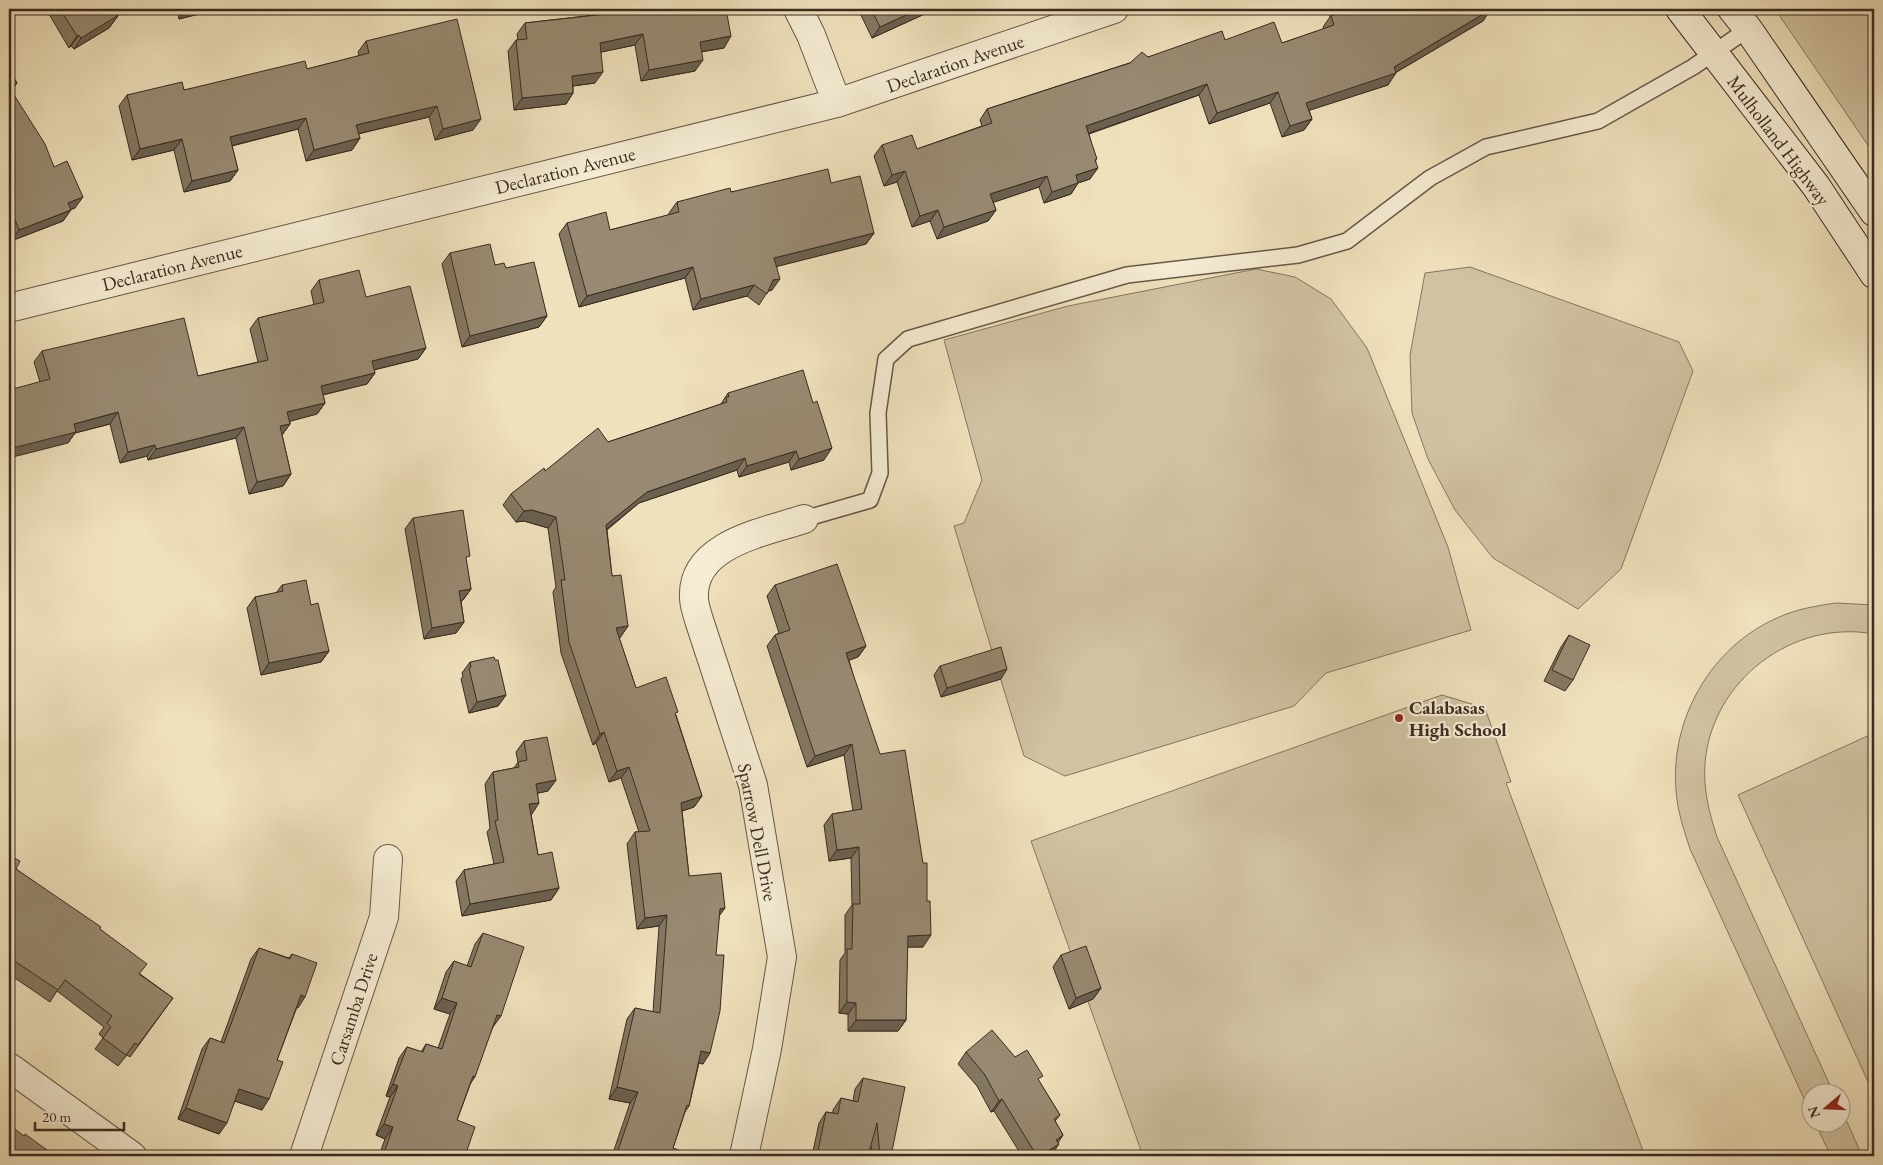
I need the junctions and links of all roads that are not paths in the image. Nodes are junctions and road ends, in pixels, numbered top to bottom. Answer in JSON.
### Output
{"nodes":[{"id":1,"x":798,"y":9,"type":"edge"},
{"id":2,"x":1114,"y":9,"type":"edge"},
{"id":3,"x":1680,"y":9,"type":"edge"},
{"id":4,"x":1740,"y":19,"type":"edge"},
{"id":5,"x":1713,"y":53,"type":"junction"},
{"id":6,"x":837,"y":103,"type":"junction"},
{"id":7,"x":1874,"y":212,"type":"edge"},
{"id":8,"x":1874,"y":274,"type":"edge"},
{"id":9,"x":9,"y":308,"type":"edge"},
{"id":10,"x":804,"y":519,"type":"joint"},
{"id":11,"x":388,"y":859,"type":"dead end"},
{"id":12,"x":9,"y":1066,"type":"edge"},
{"id":13,"x":132,"y":1156,"type":"edge"},
{"id":14,"x":304,"y":1156,"type":"edge"},
{"id":15,"x":744,"y":1156,"type":"edge"}],
"edges":[{"from":1,"to":6,"type":"street"},
{"from":2,"to":6,"type":"street","name":"Declaration Avenue"},
{"from":3,"to":5,"type":"street","name":"Mulholland Highway"},
{"from":4,"to":5,"type":"lane"},
{"from":4,"to":7,"type":"street","name":"Mulholland Highway"},
{"from":5,"to":8,"type":"street","name":"Mulholland Highway"},
{"from":5,"to":10,"type":"lane"},
{"from":6,"to":9,"type":"street","name":"Declaration Avenue"},
{"from":10,"to":15,"type":"street","name":"Sparrow Dell Drive"},
{"from":11,"to":14,"type":"street","name":"Carsamba Drive"},
{"from":12,"to":13,"type":"street"}]}
